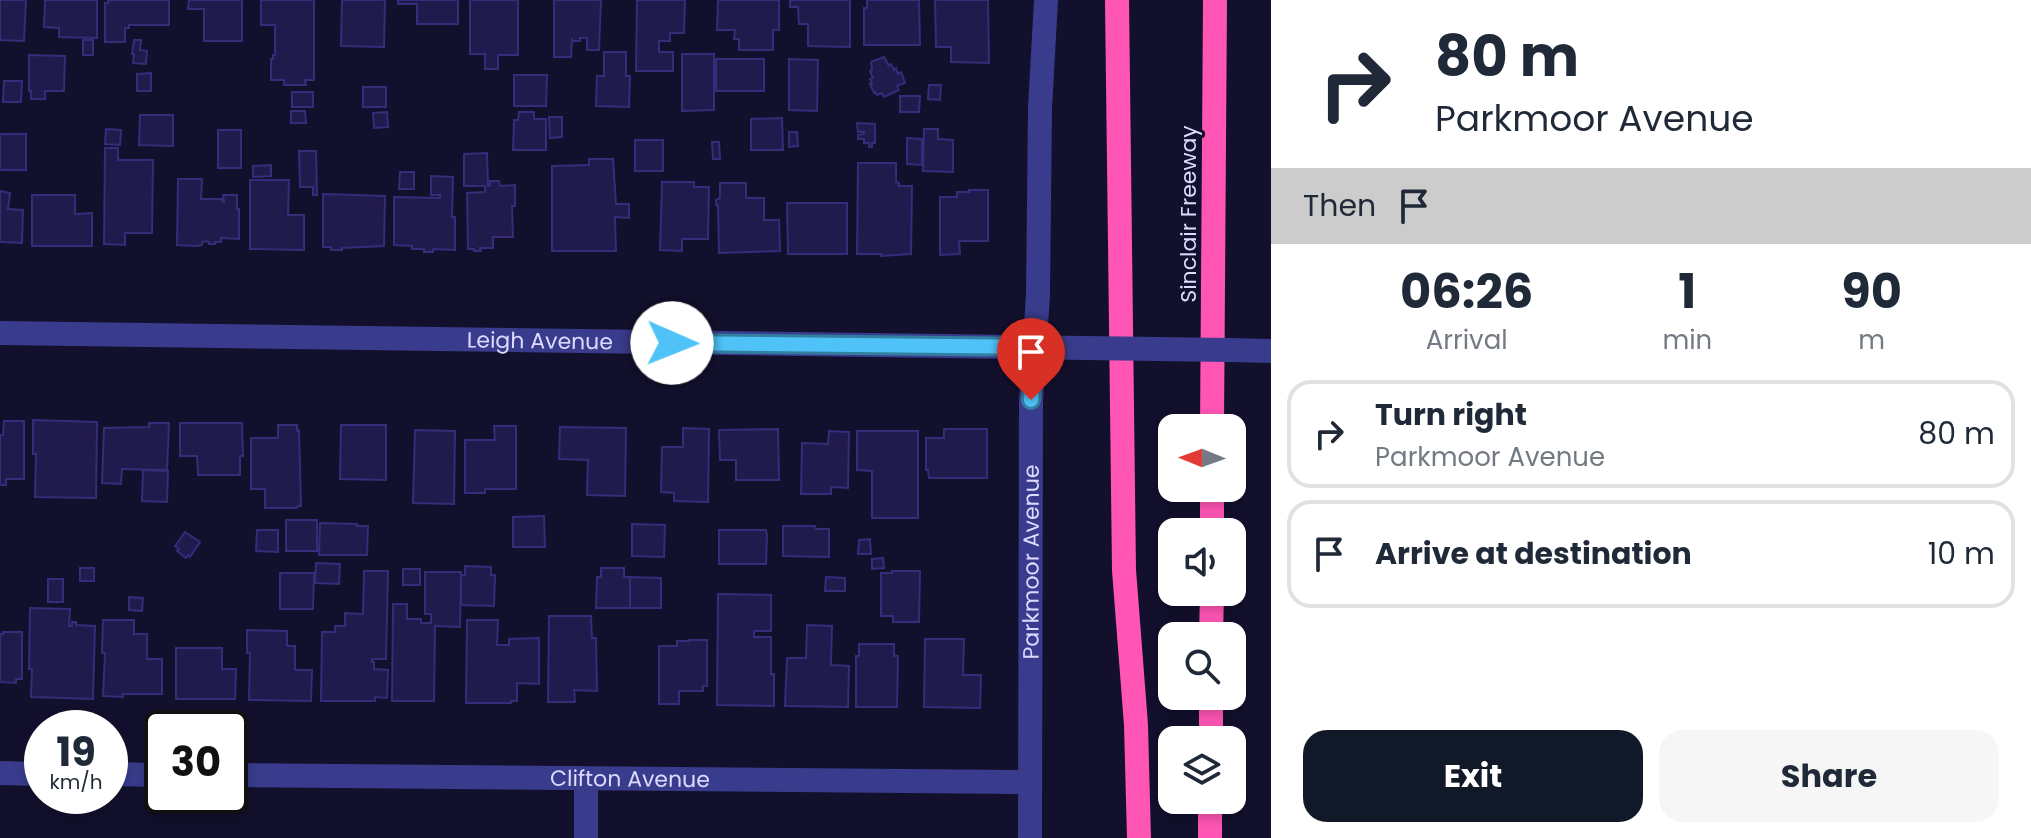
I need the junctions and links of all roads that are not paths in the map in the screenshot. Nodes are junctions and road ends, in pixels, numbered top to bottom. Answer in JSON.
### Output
{"nodes":[{"id":1,"x":1046,"y":0,"type":"edge"},
{"id":2,"x":1117,"y":0,"type":"edge"},
{"id":3,"x":1215,"y":0,"type":"edge"},
{"id":4,"x":0,"y":333,"type":"edge"},
{"id":5,"x":1035,"y":347,"type":"junction"},
{"id":6,"x":1271,"y":351,"type":"edge"},
{"id":7,"x":1212,"y":414,"type":"edge"},
{"id":8,"x":0,"y":773,"type":"edge"},
{"id":9,"x":24,"y":774,"type":"edge"},
{"id":10,"x":248,"y":775,"type":"edge"},
{"id":11,"x":586,"y":779,"type":"junction"},
{"id":12,"x":1030,"y":782,"type":"junction"},
{"id":13,"x":1210,"y":814,"type":"edge"},
{"id":14,"x":586,"y":838,"type":"edge"},
{"id":15,"x":1030,"y":838,"type":"edge"},
{"id":16,"x":1139,"y":838,"type":"edge"},
{"id":17,"x":1210,"y":838,"type":"edge"}],
"edges":[{"from":1,"to":5,"type":"street","name":"Parkmoor Avenue"},
{"from":2,"to":16,"type":"highway"},
{"from":3,"to":7,"type":"highway","name":"Sinclair Freeway"},
{"from":4,"to":5,"type":"street","name":"Leigh Avenue"},
{"from":5,"to":6,"type":"street","name":"Leigh Avenue","bridge":true},
{"from":5,"to":12,"type":"street","name":"Parkmoor Avenue"},
{"from":8,"to":9,"type":"street"},
{"from":10,"to":11,"type":"street","name":"Clifton Avenue"},
{"from":11,"to":12,"type":"street","name":"Clifton Avenue"},
{"from":11,"to":14,"type":"street"},
{"from":12,"to":15,"type":"street","name":"Parkmoor Avenue"},
{"from":13,"to":17,"type":"highway"}]}
